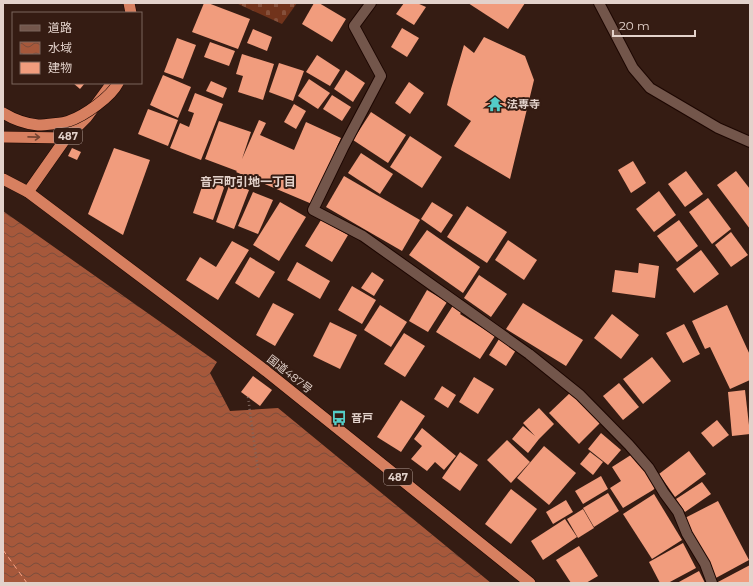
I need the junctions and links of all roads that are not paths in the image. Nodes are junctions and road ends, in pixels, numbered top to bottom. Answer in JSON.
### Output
{"nodes":[{"id":1,"x":371,"y":3,"type":"edge"},
{"id":2,"x":599,"y":3,"type":"edge"},
{"id":3,"x":110,"y":84,"type":"edge"},
{"id":4,"x":118,"y":84,"type":"edge"},
{"id":5,"x":3,"y":113,"type":"edge"},
{"id":6,"x":3,"y":137,"type":"edge"},
{"id":7,"x":66,"y":138,"type":"junction"},
{"id":8,"x":750,"y":142,"type":"edge"},
{"id":9,"x":3,"y":179,"type":"edge"},
{"id":10,"x":28,"y":192,"type":"junction"},
{"id":11,"x":530,"y":583,"type":"edge"},
{"id":12,"x":712,"y":583,"type":"edge"}],
"edges":[{"from":1,"to":12,"type":"street"},
{"from":2,"to":8,"type":"street"},
{"from":3,"to":7,"type":"highway","number":"487"},
{"from":4,"to":5,"type":"highway","number":"487","bridge":true},
{"from":6,"to":7,"type":"highway","one_way":true},
{"from":7,"to":10,"type":"highway","number":"487"},
{"from":9,"to":10,"type":"highway","name":"国道487号","number":"487"},
{"from":10,"to":11,"type":"highway","name":"国道487号","number":"487"}]}
